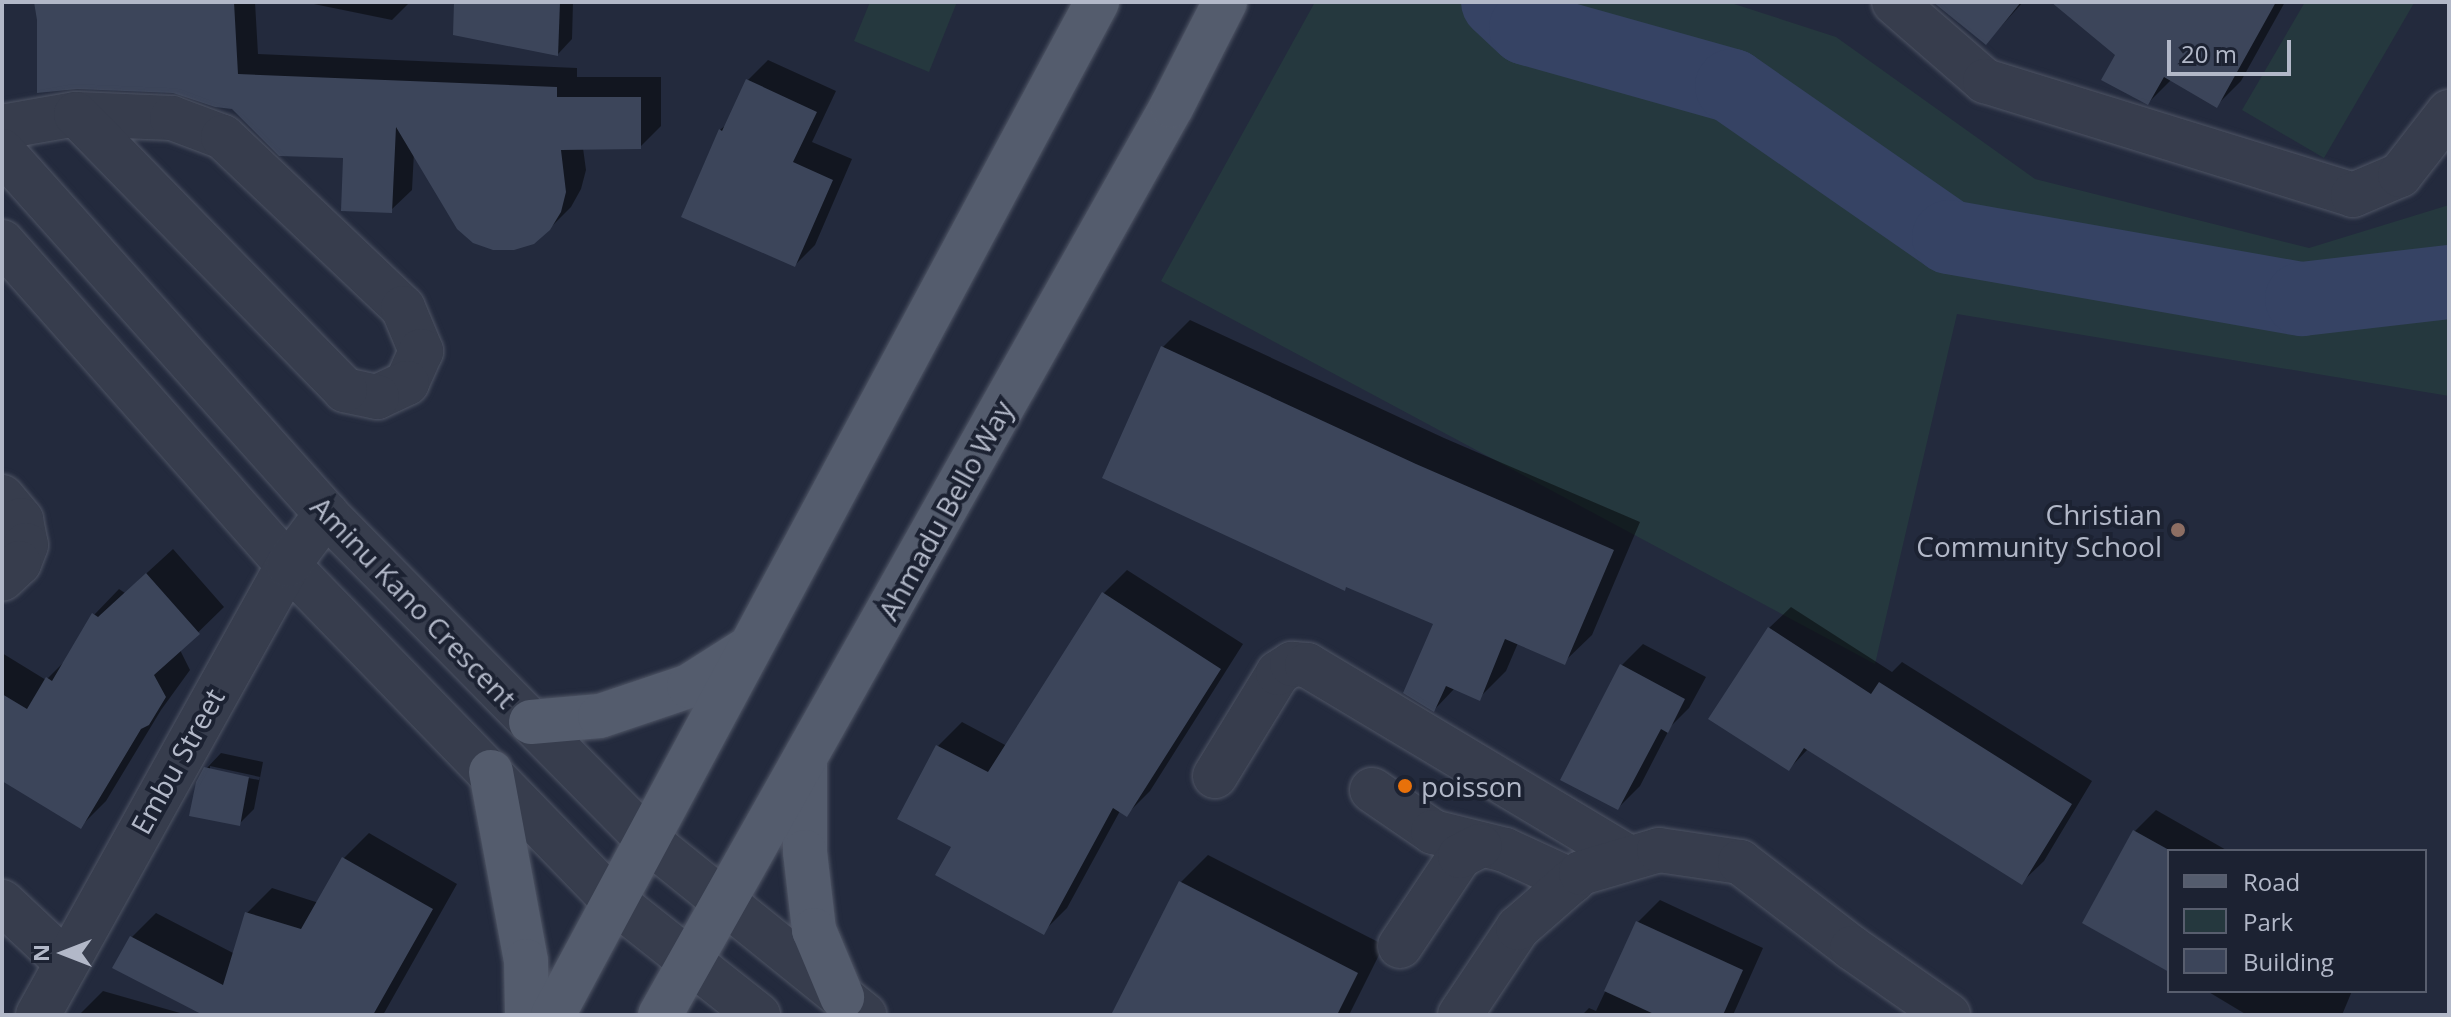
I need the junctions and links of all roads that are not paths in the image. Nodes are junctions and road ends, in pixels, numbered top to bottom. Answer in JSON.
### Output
{"nodes":[{"id":1,"x":1097,"y":2,"type":"edge"},
{"id":2,"x":1225,"y":2,"type":"edge"},
{"id":3,"x":1894,"y":2,"type":"edge"},
{"id":4,"x":2449,"y":112,"type":"edge"},
{"id":5,"x":76,"y":114,"type":"junction"},
{"id":6,"x":2,"y":127,"type":"edge"},
{"id":7,"x":2,"y":151,"type":"edge"},
{"id":8,"x":2,"y":242,"type":"edge"},
{"id":9,"x":2,"y":497,"type":"edge"},
{"id":10,"x":326,"y":514,"type":"junction"},
{"id":11,"x":288,"y":565,"type":"junction"},
{"id":12,"x":2,"y":579,"type":"edge"},
{"id":13,"x":748,"y":649,"type":"junction"},
{"id":14,"x":531,"y":722,"type":"junction"},
{"id":15,"x":805,"y":759,"type":"junction"},
{"id":16,"x":491,"y":772,"type":"junction"},
{"id":17,"x":1215,"y":776,"type":"dead end"},
{"id":18,"x":1372,"y":790,"type":"dead end"},
{"id":19,"x":645,"y":838,"type":"junction"},
{"id":20,"x":1480,"y":846,"type":"junction"},
{"id":21,"x":1629,"y":858,"type":"junction"},
{"id":22,"x":1572,"y":881,"type":"junction"},
{"id":23,"x":614,"y":901,"type":"junction"},
{"id":24,"x":2,"y":902,"type":"edge"},
{"id":25,"x":724,"y":902,"type":"junction"},
{"id":26,"x":1400,"y":946,"type":"dead end"},
{"id":27,"x":689,"y":961,"type":"junction"},
{"id":28,"x":66,"y":962,"type":"junction"},
{"id":29,"x":853,"y":1006,"type":"edge"},
{"id":30,"x":38,"y":1015,"type":"edge"},
{"id":31,"x":527,"y":1015,"type":"edge"},
{"id":32,"x":553,"y":1015,"type":"edge"},
{"id":33,"x":660,"y":1015,"type":"edge"},
{"id":34,"x":758,"y":1015,"type":"edge"},
{"id":35,"x":1460,"y":1015,"type":"edge"},
{"id":36,"x":1948,"y":1015,"type":"edge"}],
"edges":[{"from":1,"to":13,"type":"main road"},
{"from":2,"to":15,"type":"main road","name":"Ahmadu Bello Way"},
{"from":3,"to":4,"type":"street"},
{"from":5,"to":5,"type":"street"},
{"from":5,"to":6,"type":"street"},
{"from":7,"to":10,"type":"street","name":"Aminu Kano Crescent"},
{"from":8,"to":11,"type":"street"},
{"from":9,"to":12,"type":"street"},
{"from":10,"to":11,"type":"street","name":"Embu Street"},
{"from":10,"to":14,"type":"street","name":"Aminu Kano Crescent"},
{"from":11,"to":16,"type":"street"},
{"from":11,"to":28,"type":"street","name":"Embu Street"},
{"from":13,"to":14,"type":"main road"},
{"from":13,"to":19,"type":"main road"},
{"from":14,"to":19,"type":"street","name":"Aminu Kano Crescent"},
{"from":15,"to":25,"type":"main road","name":"Ahmadu Bello Way"},
{"from":15,"to":29,"type":"main road"},
{"from":16,"to":23,"type":"street"},
{"from":16,"to":31,"type":"main road"},
{"from":17,"to":21,"type":"street"},
{"from":18,"to":20,"type":"street"},
{"from":19,"to":23,"type":"main road"},
{"from":19,"to":25,"type":"street","name":"Aminu Kano Crescent"},
{"from":20,"to":22,"type":"street"},
{"from":20,"to":26,"type":"street"},
{"from":21,"to":22,"type":"street"},
{"from":21,"to":36,"type":"street"},
{"from":22,"to":35,"type":"street"},
{"from":23,"to":27,"type":"street"},
{"from":23,"to":32,"type":"main road"},
{"from":24,"to":28,"type":"street"},
{"from":25,"to":27,"type":"main road","name":"Ahmadu Bello Way"},
{"from":25,"to":29,"type":"street","name":"Aminu Kano Crescent"},
{"from":27,"to":33,"type":"main road","name":"Ahmadu Bello Way"},
{"from":27,"to":34,"type":"street"},
{"from":28,"to":30,"type":"street","name":"Embu Street"}]}
